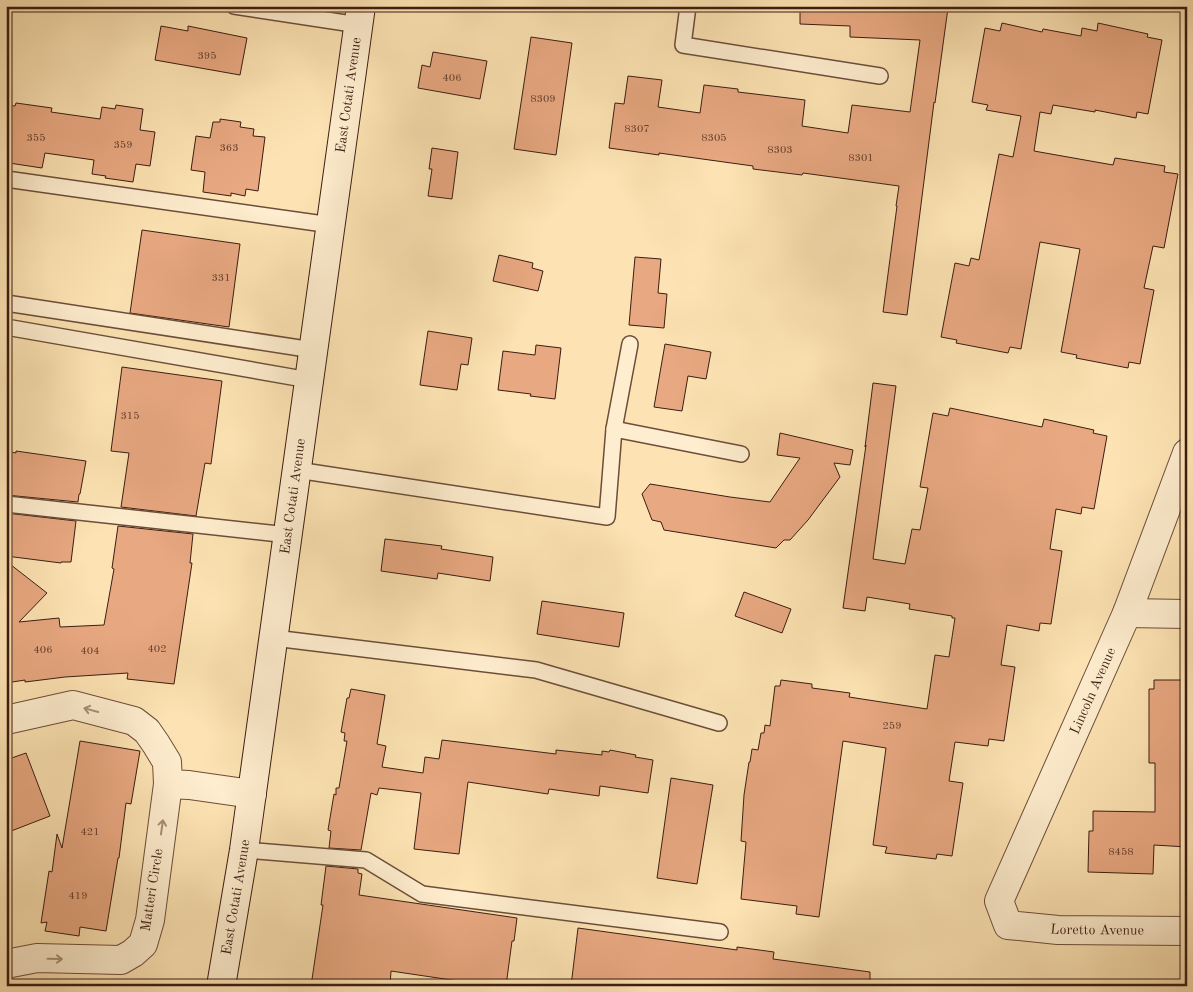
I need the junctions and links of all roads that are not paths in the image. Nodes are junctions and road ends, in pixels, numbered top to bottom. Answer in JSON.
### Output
{"nodes":[{"id":1,"x":234,"y":6,"type":"edge"},
{"id":2,"x":688,"y":6,"type":"edge"},
{"id":3,"x":360,"y":16,"type":"edge"},
{"id":4,"x":880,"y":76,"type":"dead end"},
{"id":5,"x":6,"y":179,"type":"edge"},
{"id":6,"x":331,"y":225,"type":"junction"},
{"id":7,"x":6,"y":303,"type":"edge"},
{"id":8,"x":6,"y":327,"type":"edge"},
{"id":9,"x":630,"y":344,"type":"dead end"},
{"id":10,"x":313,"y":350,"type":"junction"},
{"id":11,"x":309,"y":380,"type":"junction"},
{"id":12,"x":614,"y":429,"type":"junction"},
{"id":13,"x":1187,"y":453,"type":"edge"},
{"id":14,"x":741,"y":454,"type":"dead end"},
{"id":15,"x":297,"y":470,"type":"junction"},
{"id":16,"x":6,"y":504,"type":"edge"},
{"id":17,"x":288,"y":536,"type":"junction"},
{"id":18,"x":1127,"y":613,"type":"junction"},
{"id":19,"x":1187,"y":614,"type":"edge"},
{"id":20,"x":274,"y":638,"type":"junction"},
{"id":21,"x":6,"y":720,"type":"edge"},
{"id":22,"x":719,"y":723,"type":"dead end"},
{"id":23,"x":168,"y":784,"type":"junction"},
{"id":24,"x":252,"y":794,"type":"junction"},
{"id":25,"x":244,"y":850,"type":"junction"},
{"id":26,"x":1008,"y":925,"type":"joint"},
{"id":27,"x":1187,"y":931,"type":"edge"},
{"id":28,"x":720,"y":932,"type":"dead end"},
{"id":29,"x":6,"y":964,"type":"edge"},
{"id":30,"x":221,"y":986,"type":"edge"}],
"edges":[{"from":1,"to":3,"type":"lane"},
{"from":2,"to":4,"type":"lane"},
{"from":3,"to":6,"type":"street","name":"East Cotati Avenue"},
{"from":5,"to":6,"type":"lane"},
{"from":6,"to":10,"type":"street","name":"East Cotati Avenue"},
{"from":7,"to":10,"type":"lane"},
{"from":8,"to":11,"type":"lane"},
{"from":9,"to":12,"type":"lane"},
{"from":10,"to":11,"type":"street","name":"East Cotati Avenue"},
{"from":11,"to":15,"type":"street","name":"East Cotati Avenue"},
{"from":12,"to":14,"type":"lane"},
{"from":12,"to":15,"type":"lane"},
{"from":13,"to":18,"type":"street","name":"Lincoln Avenue"},
{"from":15,"to":17,"type":"street","name":"East Cotati Avenue"},
{"from":16,"to":17,"type":"lane"},
{"from":17,"to":20,"type":"street","name":"East Cotati Avenue"},
{"from":18,"to":19,"type":"street"},
{"from":18,"to":26,"type":"street","name":"Lincoln Avenue"},
{"from":20,"to":22,"type":"lane"},
{"from":20,"to":24,"type":"street","name":"East Cotati Avenue"},
{"from":23,"to":21,"type":"street","name":"Matteri Circle","one_way":true},
{"from":23,"to":24,"type":"street"},
{"from":29,"to":23,"type":"street","name":"Matteri Circle","one_way":true},
{"from":24,"to":25,"type":"street","name":"East Cotati Avenue"},
{"from":25,"to":28,"type":"lane"},
{"from":25,"to":30,"type":"street","name":"East Cotati Avenue"},
{"from":26,"to":27,"type":"street","name":"Loretto Avenue"}]}
